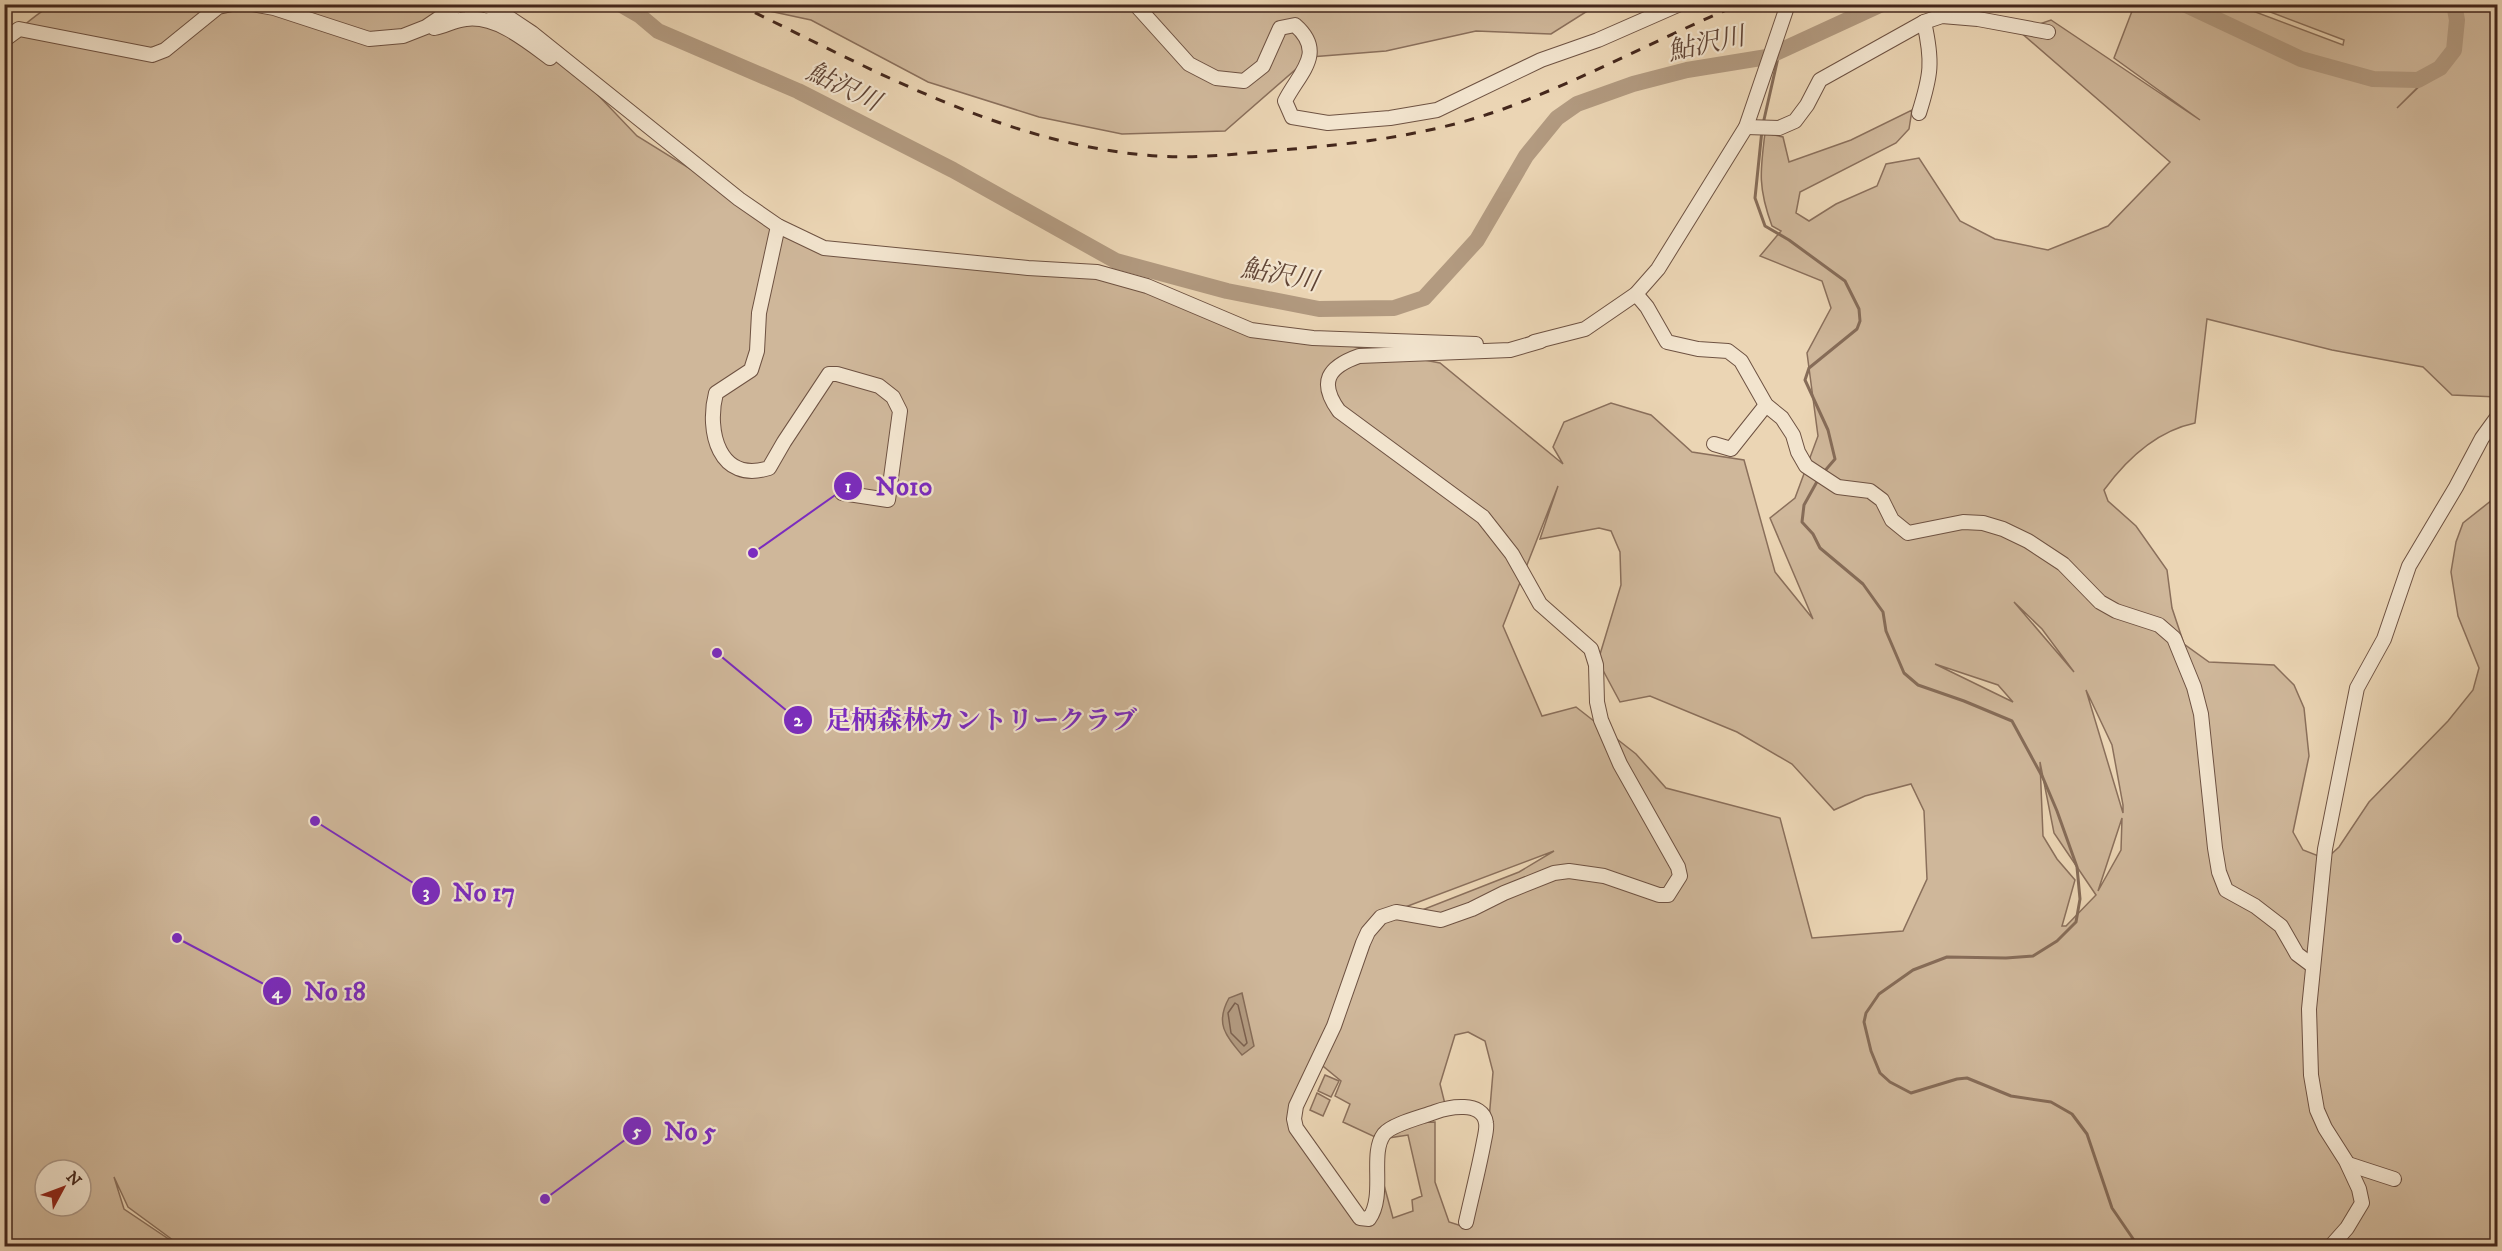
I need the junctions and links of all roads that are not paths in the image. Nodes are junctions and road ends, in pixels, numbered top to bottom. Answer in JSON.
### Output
{"nodes":[{"id":1,"x":232,"y":4,"type":"edge"},
{"id":2,"x":252,"y":4,"type":"edge"},
{"id":3,"x":460,"y":4,"type":"edge"},
{"id":4,"x":483,"y":4,"type":"edge"},
{"id":5,"x":1135,"y":4,"type":"edge"},
{"id":6,"x":1680,"y":4,"type":"edge"},
{"id":7,"x":1788,"y":4,"type":"edge"},
{"id":8,"x":1924,"y":22,"type":"junction"},
{"id":9,"x":419,"y":30,"type":"junction"},
{"id":10,"x":2048,"y":32,"type":"dead end"},
{"id":11,"x":4,"y":40,"type":"edge"},
{"id":12,"x":576,"y":68,"type":"junction"},
{"id":13,"x":1918,"y":113,"type":"dead end"},
{"id":14,"x":1746,"y":127,"type":"junction"},
{"id":15,"x":778,"y":226,"type":"junction"},
{"id":16,"x":1636,"y":294,"type":"junction"},
{"id":17,"x":1541,"y":341,"type":"junction"},
{"id":18,"x":1766,"y":405,"type":"junction"},
{"id":19,"x":2498,"y":416,"type":"edge"},
{"id":20,"x":1714,"y":444,"type":"dead end"},
{"id":21,"x":842,"y":493,"type":"dead end"},
{"id":22,"x":2313,"y":966,"type":"junction"},
{"id":23,"x":2348,"y":1164,"type":"junction"},
{"id":24,"x":2394,"y":1179,"type":"dead end"},
{"id":25,"x":1466,"y":1222,"type":"dead end"},
{"id":26,"x":2331,"y":1246,"type":"edge"}],
"edges":[{"from":1,"to":11,"type":"street"},
{"from":2,"to":9,"type":"street"},
{"from":3,"to":9,"type":"street"},
{"from":4,"to":12,"type":"street"},
{"from":5,"to":6,"type":"street"},
{"from":7,"to":14,"type":"street"},
{"from":8,"to":10,"type":"street"},
{"from":8,"to":13,"type":"street"},
{"from":8,"to":14,"type":"street"},
{"from":9,"to":12,"type":"street"},
{"from":12,"to":15,"type":"street"},
{"from":14,"to":16,"type":"street"},
{"from":15,"to":17,"type":"street"},
{"from":15,"to":21,"type":"street"},
{"from":16,"to":17,"type":"street"},
{"from":16,"to":18,"type":"street"},
{"from":17,"to":25,"type":"street"},
{"from":18,"to":20,"type":"street"},
{"from":18,"to":22,"type":"street"},
{"from":19,"to":22,"type":"street"},
{"from":22,"to":23,"type":"street"},
{"from":23,"to":24,"type":"street"},
{"from":23,"to":26,"type":"street"}]}
